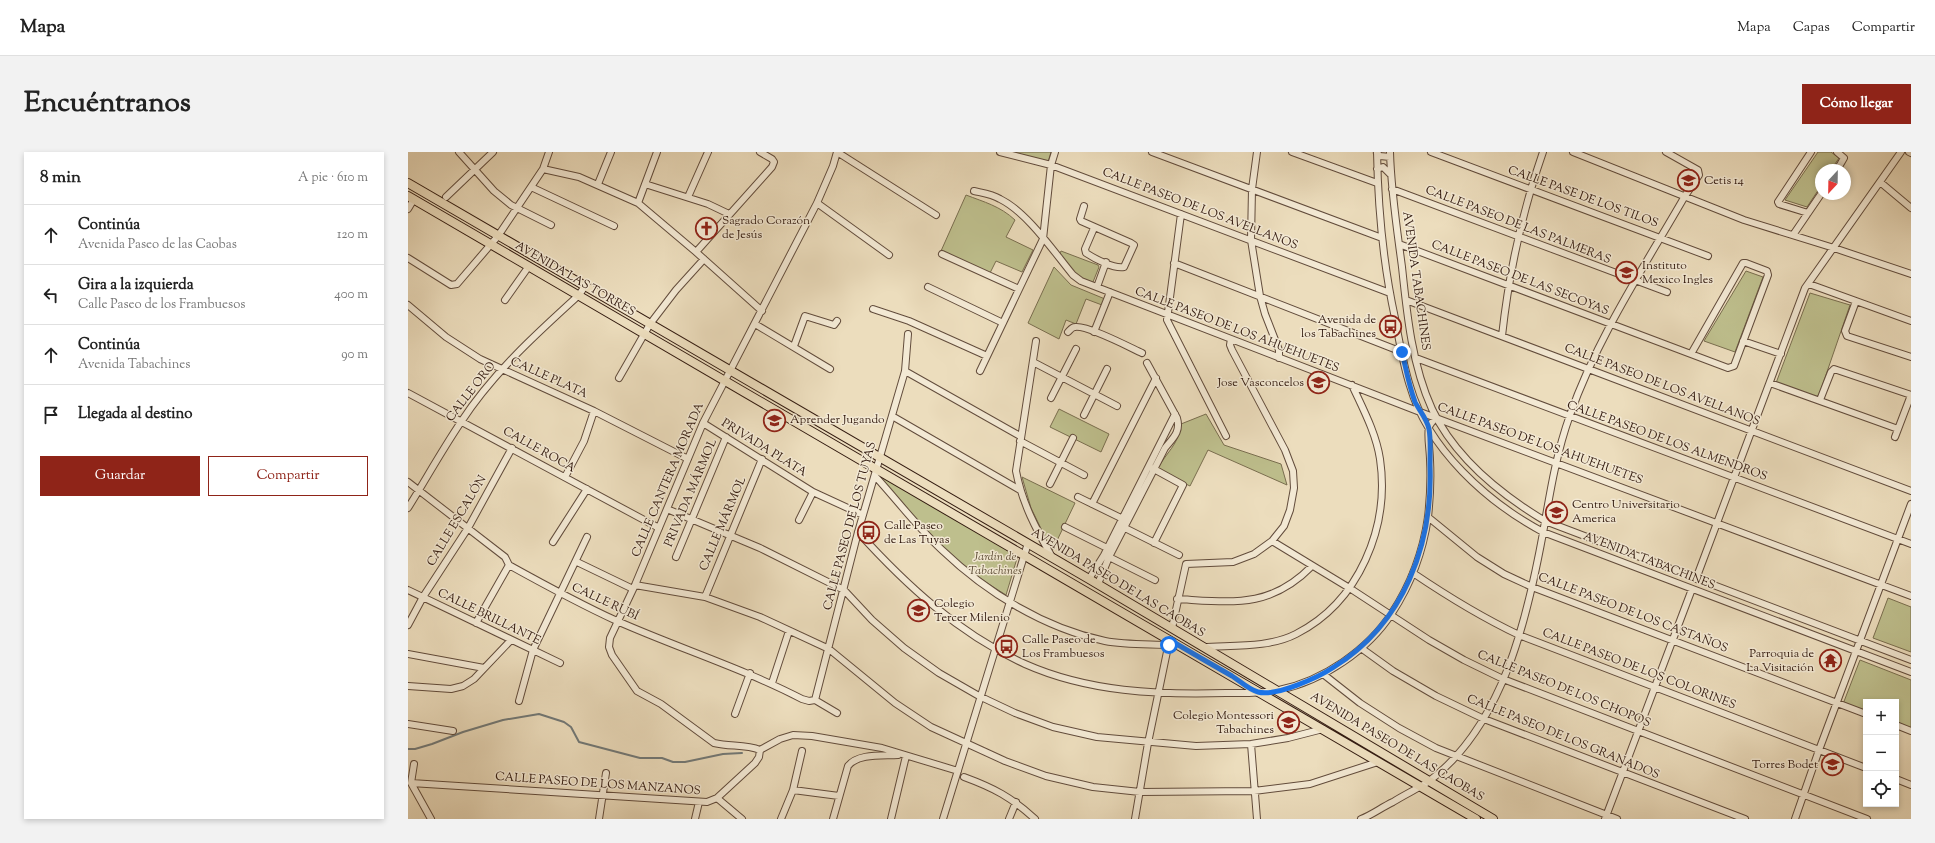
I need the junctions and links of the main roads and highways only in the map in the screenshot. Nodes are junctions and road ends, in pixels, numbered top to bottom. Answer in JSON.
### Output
{"nodes":[{"id":1,"x":408,"y":183,"type":"edge"},
{"id":2,"x":411,"y":198,"type":"edge"},
{"id":3,"x":729,"y":370,"type":"joint"},
{"id":4,"x":724,"y":380,"type":"joint"},
{"id":5,"x":1137,"y":607,"type":"junction"},
{"id":6,"x":1131,"y":618,"type":"junction"},
{"id":7,"x":1476,"y":819,"type":"edge"},
{"id":8,"x":1493,"y":819,"type":"edge"}],
"edges":[{"from":1,"to":3,"type":"main road","name":"AVENIDA LAS TORRES"},
{"from":2,"to":4,"type":"main road","name":"AVENIDA LAS TORRES"},
{"from":3,"to":5,"type":"main road","name":"AVENIDA PASEO DE LAS CAOBAS"},
{"from":4,"to":6,"type":"main road","name":"AVENIDA PASEO DE LAS CAOBAS"},
{"from":5,"to":6,"type":"main road"},
{"from":5,"to":8,"type":"main road","name":"AVENIDA PASEO DE LAS CAOBAS"},
{"from":6,"to":7,"type":"main road","name":"AVENIDA PASEO DE LAS CAOBAS"}]}
